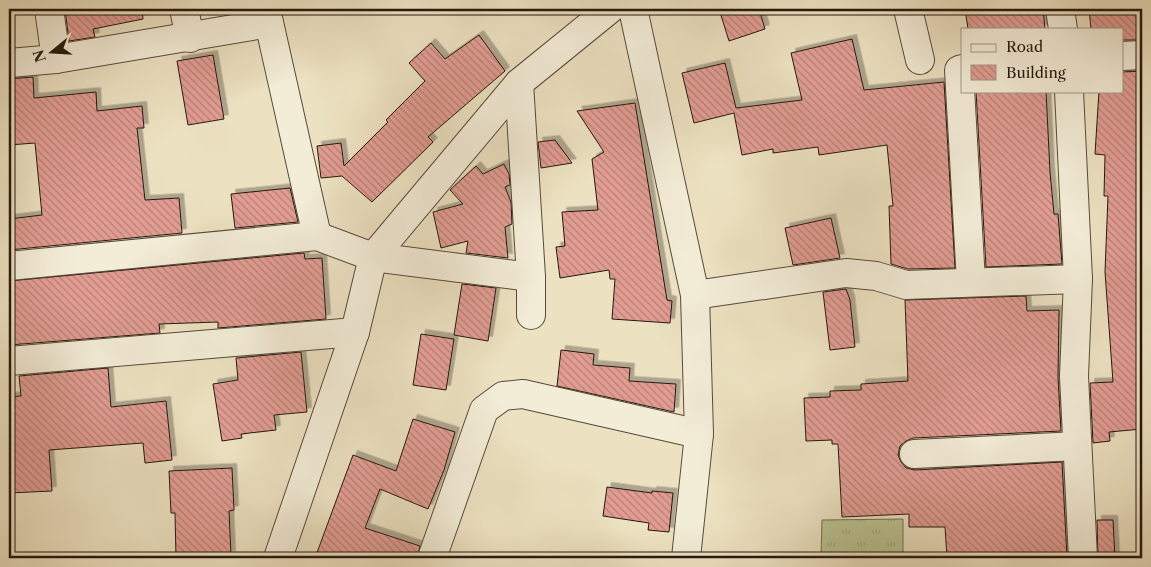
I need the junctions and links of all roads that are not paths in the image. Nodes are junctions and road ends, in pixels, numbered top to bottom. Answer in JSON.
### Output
{"nodes":[{"id":1,"x":49,"y":9,"type":"edge"},
{"id":2,"x":184,"y":9,"type":"edge"},
{"id":3,"x":610,"y":9,"type":"edge"},
{"id":4,"x":633,"y":9,"type":"edge"},
{"id":5,"x":908,"y":9,"type":"edge"},
{"id":6,"x":1060,"y":9,"type":"edge"},
{"id":7,"x":267,"y":16,"type":"edge"},
{"id":8,"x":1063,"y":28,"type":"edge"},
{"id":9,"x":190,"y":38,"type":"junction"},
{"id":10,"x":1142,"y":55,"type":"edge"},
{"id":11,"x":1124,"y":56,"type":"edge"},
{"id":12,"x":56,"y":58,"type":"junction"},
{"id":13,"x":920,"y":60,"type":"dead end"},
{"id":14,"x":9,"y":63,"type":"edge"},
{"id":15,"x":961,"y":69,"type":"edge"},
{"id":16,"x":519,"y":83,"type":"junction"},
{"id":17,"x":1069,"y":92,"type":"edge"},
{"id":18,"x":318,"y":236,"type":"junction"},
{"id":19,"x":373,"y":257,"type":"junction"},
{"id":20,"x":9,"y":266,"type":"edge"},
{"id":21,"x":531,"y":277,"type":"junction"},
{"id":22,"x":1078,"y":279,"type":"junction"},
{"id":23,"x":971,"y":282,"type":"junction"},
{"id":24,"x":695,"y":295,"type":"junction"},
{"id":25,"x":530,"y":315,"type":"dead end"},
{"id":26,"x":355,"y":332,"type":"junction"},
{"id":27,"x":9,"y":361,"type":"edge"},
{"id":28,"x":699,"y":434,"type":"junction"},
{"id":29,"x":1078,"y":446,"type":"junction"},
{"id":30,"x":914,"y":454,"type":"dead end"},
{"id":31,"x":278,"y":558,"type":"edge"},
{"id":32,"x":432,"y":558,"type":"edge"},
{"id":33,"x":686,"y":558,"type":"edge"},
{"id":34,"x":1083,"y":558,"type":"edge"}],
"edges":[{"from":1,"to":12,"type":"street"},
{"from":2,"to":9,"type":"street"},
{"from":3,"to":16,"type":"street"},
{"from":4,"to":24,"type":"street"},
{"from":5,"to":13,"type":"street"},
{"from":6,"to":8,"type":"street"},
{"from":7,"to":9,"type":"street"},
{"from":7,"to":18,"type":"street"},
{"from":9,"to":12,"type":"street"},
{"from":10,"to":11,"type":"street"},
{"from":12,"to":14,"type":"street"},
{"from":15,"to":23,"type":"street"},
{"from":16,"to":19,"type":"street"},
{"from":16,"to":21,"type":"street"},
{"from":17,"to":22,"type":"street"},
{"from":18,"to":19,"type":"street"},
{"from":18,"to":20,"type":"street"},
{"from":19,"to":21,"type":"street"},
{"from":19,"to":26,"type":"street"},
{"from":21,"to":25,"type":"street"},
{"from":22,"to":23,"type":"street"},
{"from":22,"to":29,"type":"street"},
{"from":23,"to":24,"type":"street"},
{"from":24,"to":28,"type":"street"},
{"from":26,"to":27,"type":"street"},
{"from":26,"to":31,"type":"street"},
{"from":28,"to":32,"type":"street"},
{"from":28,"to":33,"type":"street"},
{"from":29,"to":30,"type":"street"},
{"from":29,"to":34,"type":"street"}]}
